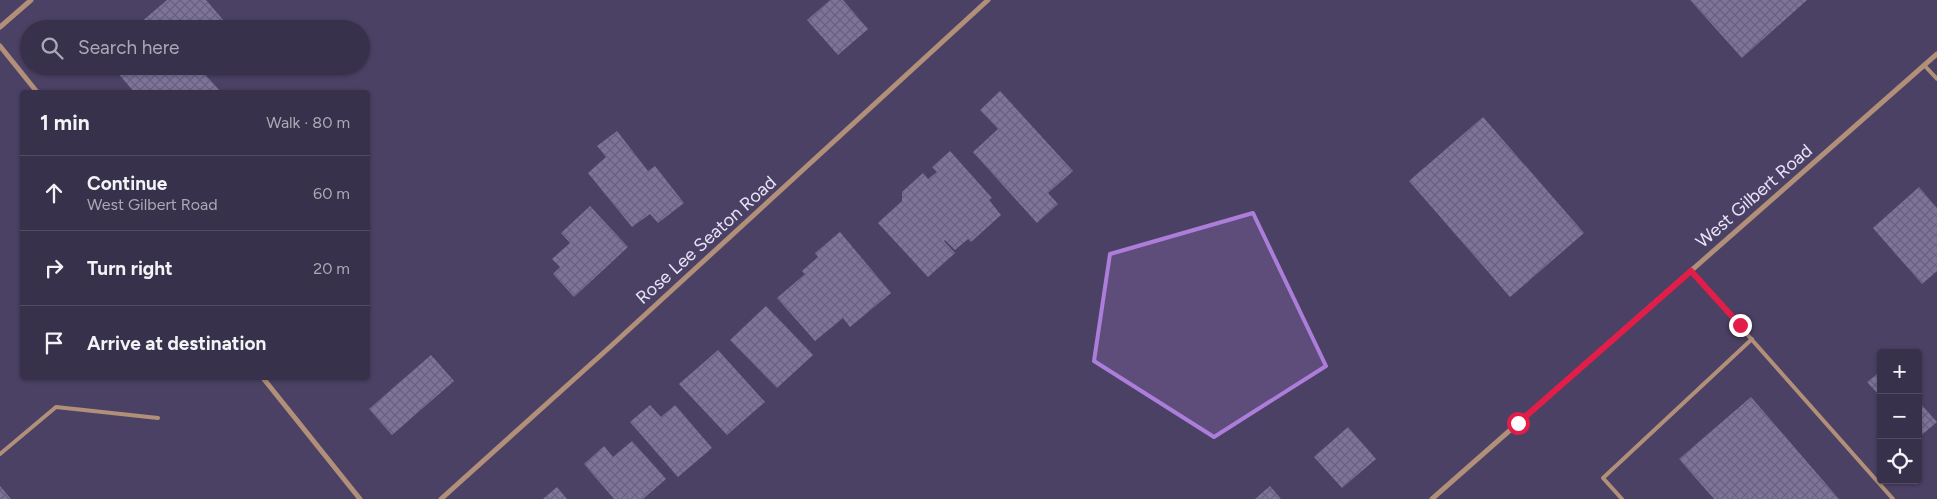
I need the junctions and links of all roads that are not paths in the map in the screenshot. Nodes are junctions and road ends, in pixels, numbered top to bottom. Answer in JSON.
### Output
{"nodes":[{"id":1,"x":31,"y":0,"type":"edge"},
{"id":2,"x":988,"y":0,"type":"edge"},
{"id":3,"x":0,"y":28,"type":"edge"},
{"id":4,"x":0,"y":46,"type":"edge"},
{"id":5,"x":1937,"y":54,"type":"edge"},
{"id":6,"x":1924,"y":65,"type":"junction"},
{"id":7,"x":20,"y":71,"type":"edge"},
{"id":8,"x":23,"y":75,"type":"edge"},
{"id":9,"x":1937,"y":79,"type":"edge"},
{"id":10,"x":35,"y":90,"type":"edge"},
{"id":11,"x":1691,"y":271,"type":"junction"},
{"id":12,"x":1752,"y":338,"type":"junction"},
{"id":13,"x":265,"y":380,"type":"edge"},
{"id":14,"x":158,"y":418,"type":"dead end"},
{"id":15,"x":0,"y":454,"type":"edge"},
{"id":16,"x":360,"y":499,"type":"edge"},
{"id":17,"x":441,"y":499,"type":"edge"},
{"id":18,"x":1432,"y":499,"type":"edge"},
{"id":19,"x":1622,"y":499,"type":"edge"},
{"id":20,"x":1893,"y":499,"type":"edge"}],
"edges":[{"from":1,"to":3,"type":"street"},
{"from":2,"to":17,"type":"street","name":"Rose Lee Seaton Road"},
{"from":4,"to":7,"type":"street"},
{"from":5,"to":6,"type":"street","name":"West Gilbert Road"},
{"from":6,"to":9,"type":"lane"},
{"from":6,"to":11,"type":"street","name":"West Gilbert Road"},
{"from":8,"to":10,"type":"street"},
{"from":11,"to":12,"type":"lane"},
{"from":11,"to":18,"type":"street","name":"West Gilbert Road"},
{"from":12,"to":19,"type":"lane"},
{"from":12,"to":20,"type":"lane"},
{"from":13,"to":16,"type":"street"},
{"from":14,"to":15,"type":"lane"}]}
